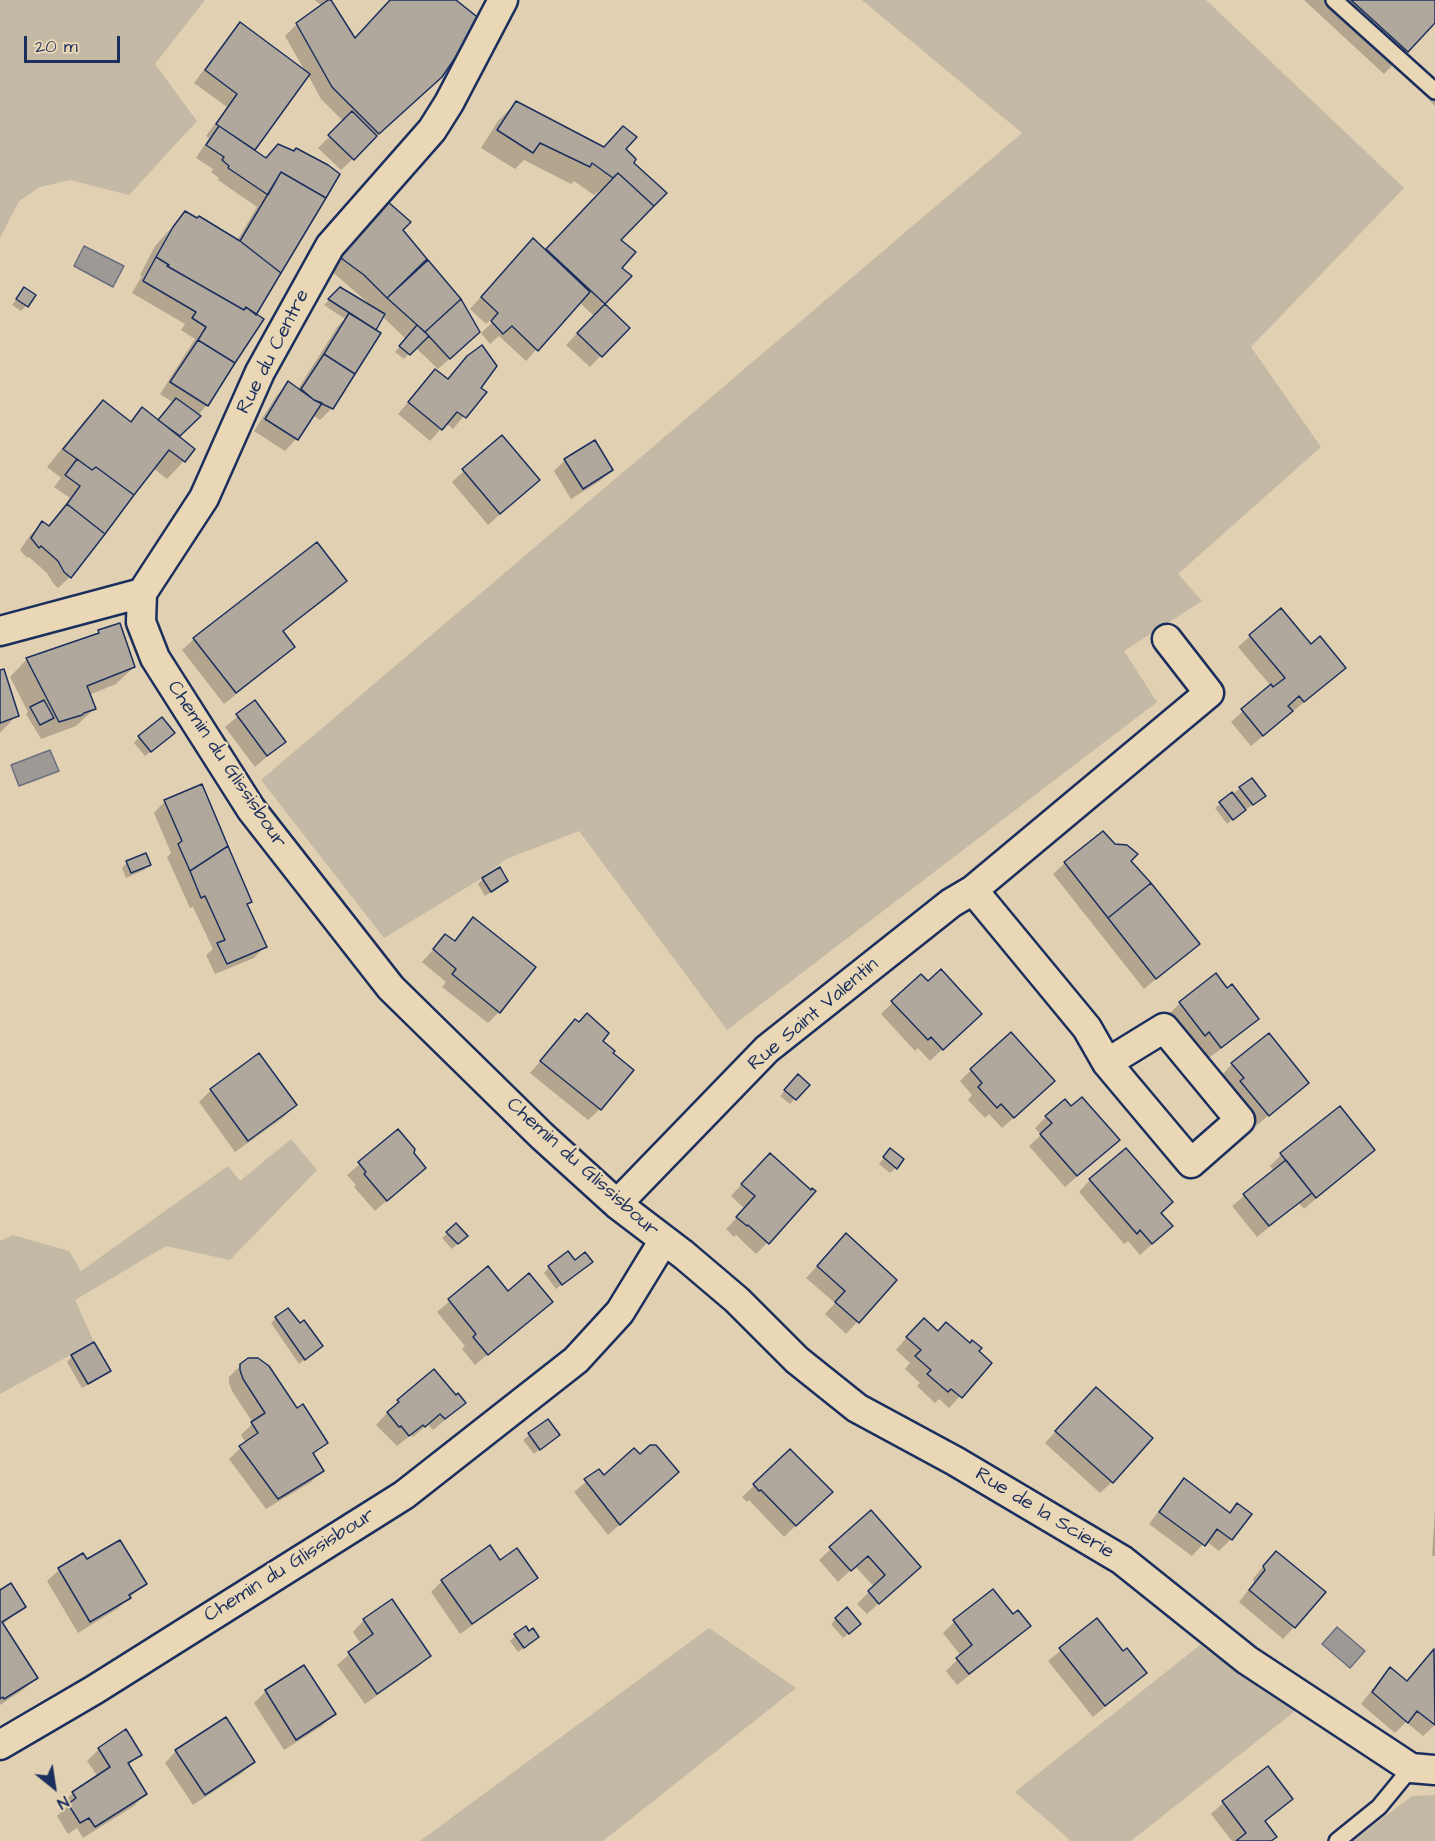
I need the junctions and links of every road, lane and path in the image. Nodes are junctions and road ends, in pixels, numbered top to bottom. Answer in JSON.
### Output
{"nodes":[{"id":1,"x":503,"y":0,"type":"edge"},
{"id":2,"x":1334,"y":0,"type":"edge"},
{"id":3,"x":1435,"y":92,"type":"edge"},
{"id":4,"x":142,"y":593,"type":"junction"},
{"id":5,"x":0,"y":631,"type":"edge"},
{"id":6,"x":1167,"y":639,"type":"dead end"},
{"id":7,"x":973,"y":890,"type":"junction"},
{"id":8,"x":1107,"y":1063,"type":"junction"},
{"id":9,"x":617,"y":1204,"type":"junction"},
{"id":10,"x":664,"y":1240,"type":"junction"},
{"id":11,"x":0,"y":1745,"type":"edge"},
{"id":12,"x":1423,"y":1769,"type":"edge"},
{"id":13,"x":1337,"y":1841,"type":"edge"}],
"edges":[{"from":1,"to":4,"type":"street","name":"Rue du Centre"},
{"from":2,"to":3,"type":"lane"},
{"from":4,"to":5,"type":"street"},
{"from":4,"to":9,"type":"street","name":"Chemin du Glissisbour"},
{"from":6,"to":7,"type":"street","name":"Rue Saint Valentin"},
{"from":7,"to":8,"type":"street"},
{"from":7,"to":9,"type":"street","name":"Rue Saint Valentin"},
{"from":8,"to":8,"type":"street"},
{"from":9,"to":10,"type":"street","name":"Chemin du Glissisbour"},
{"from":10,"to":11,"type":"street","name":"Chemin du Glissisbour"},
{"from":10,"to":12,"type":"street","name":"Rue de la Scierie"},
{"from":12,"to":13,"type":"lane"}]}
